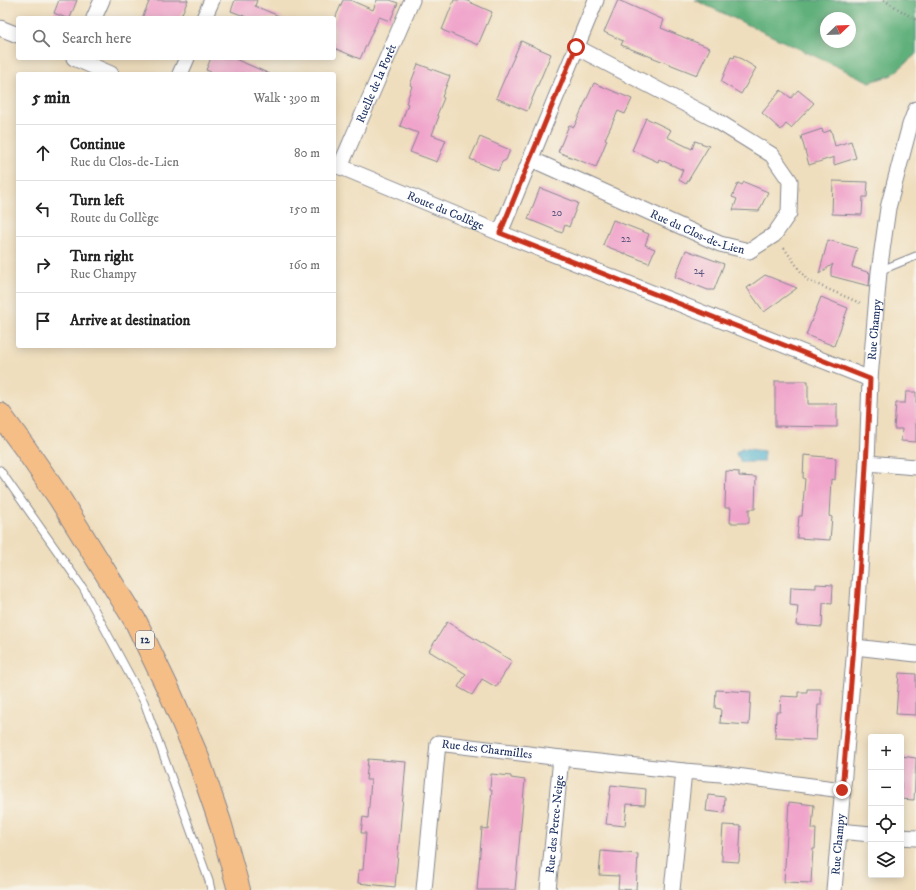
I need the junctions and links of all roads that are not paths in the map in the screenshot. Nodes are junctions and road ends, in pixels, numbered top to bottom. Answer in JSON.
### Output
{"nodes":[{"id":1,"x":102,"y":0,"type":"edge"},
{"id":2,"x":212,"y":0,"type":"edge"},
{"id":3,"x":412,"y":0,"type":"edge"},
{"id":4,"x":596,"y":0,"type":"edge"},
{"id":5,"x":95,"y":16,"type":"edge"},
{"id":6,"x":205,"y":16,"type":"edge"},
{"id":7,"x":0,"y":28,"type":"edge"},
{"id":8,"x":16,"y":34,"type":"edge"},
{"id":9,"x":576,"y":47,"type":"junction"},
{"id":10,"x":80,"y":60,"type":"edge"},
{"id":11,"x":185,"y":60,"type":"edge"},
{"id":12,"x":107,"y":72,"type":"edge"},
{"id":13,"x":181,"y":72,"type":"edge"},
{"id":14,"x":916,"y":109,"type":"edge"},
{"id":15,"x":531,"y":159,"type":"junction"},
{"id":16,"x":337,"y":166,"type":"edge"},
{"id":17,"x":500,"y":233,"type":"junction"},
{"id":18,"x":916,"y":256,"type":"edge"},
{"id":19,"x":879,"y":272,"type":"junction"},
{"id":20,"x":870,"y":379,"type":"junction"},
{"id":21,"x":0,"y":414,"type":"edge"},
{"id":22,"x":867,"y":463,"type":"junction"},
{"id":23,"x":916,"y":467,"type":"edge"},
{"id":24,"x":0,"y":470,"type":"edge"},
{"id":25,"x":855,"y":648,"type":"junction"},
{"id":26,"x":916,"y":654,"type":"edge"},
{"id":27,"x":561,"y":758,"type":"junction"},
{"id":28,"x":684,"y":771,"type":"junction"},
{"id":29,"x":842,"y":790,"type":"junction"},
{"id":30,"x":839,"y":831,"type":"junction"},
{"id":31,"x":868,"y":834,"type":"edge"},
{"id":32,"x":904,"y":837,"type":"edge"},
{"id":33,"x":916,"y":838,"type":"edge"},
{"id":34,"x":211,"y":890,"type":"edge"},
{"id":35,"x":239,"y":890,"type":"edge"},
{"id":36,"x":424,"y":890,"type":"edge"},
{"id":37,"x":548,"y":890,"type":"edge"},
{"id":38,"x":672,"y":890,"type":"edge"},
{"id":39,"x":834,"y":890,"type":"edge"}],
"edges":[{"from":1,"to":5,"type":"street"},
{"from":2,"to":6,"type":"street"},
{"from":3,"to":16,"type":"street","name":"Ruelle de la Forêt"},
{"from":4,"to":9,"type":"street"},
{"from":7,"to":8,"type":"street"},
{"from":9,"to":15,"type":"street"},
{"from":9,"to":15,"type":"street","name":"Rue du Clos-de-Lien"},
{"from":10,"to":12,"type":"street"},
{"from":11,"to":13,"type":"street"},
{"from":14,"to":19,"type":"street","name":"Rue Champy"},
{"from":15,"to":17,"type":"street"},
{"from":16,"to":17,"type":"street","name":"Route du Collège"},
{"from":17,"to":20,"type":"street","name":"Route du Collège"},
{"from":18,"to":19,"type":"lane"},
{"from":19,"to":20,"type":"street","name":"Rue Champy"},
{"from":20,"to":22,"type":"street","name":"Rue Champy"},
{"from":21,"to":35,"type":"highway","number":"12"},
{"from":22,"to":23,"type":"street"},
{"from":22,"to":25,"type":"street","name":"Rue Champy"},
{"from":24,"to":34,"type":"lane"},
{"from":25,"to":26,"type":"street"},
{"from":25,"to":29,"type":"street","name":"Rue Champy"},
{"from":27,"to":28,"type":"street","name":"Rue des Charmilles"},
{"from":27,"to":36,"type":"street","name":"Rue des Charmilles"},
{"from":27,"to":37,"type":"street","name":"Rue des Perce-Neige"},
{"from":28,"to":29,"type":"street","name":"Rue des Charmilles"},
{"from":28,"to":38,"type":"street"},
{"from":29,"to":30,"type":"street","name":"Rue Champy"},
{"from":30,"to":31,"type":"street"},
{"from":30,"to":39,"type":"street","name":"Rue Champy"},
{"from":32,"to":33,"type":"street"}]}
